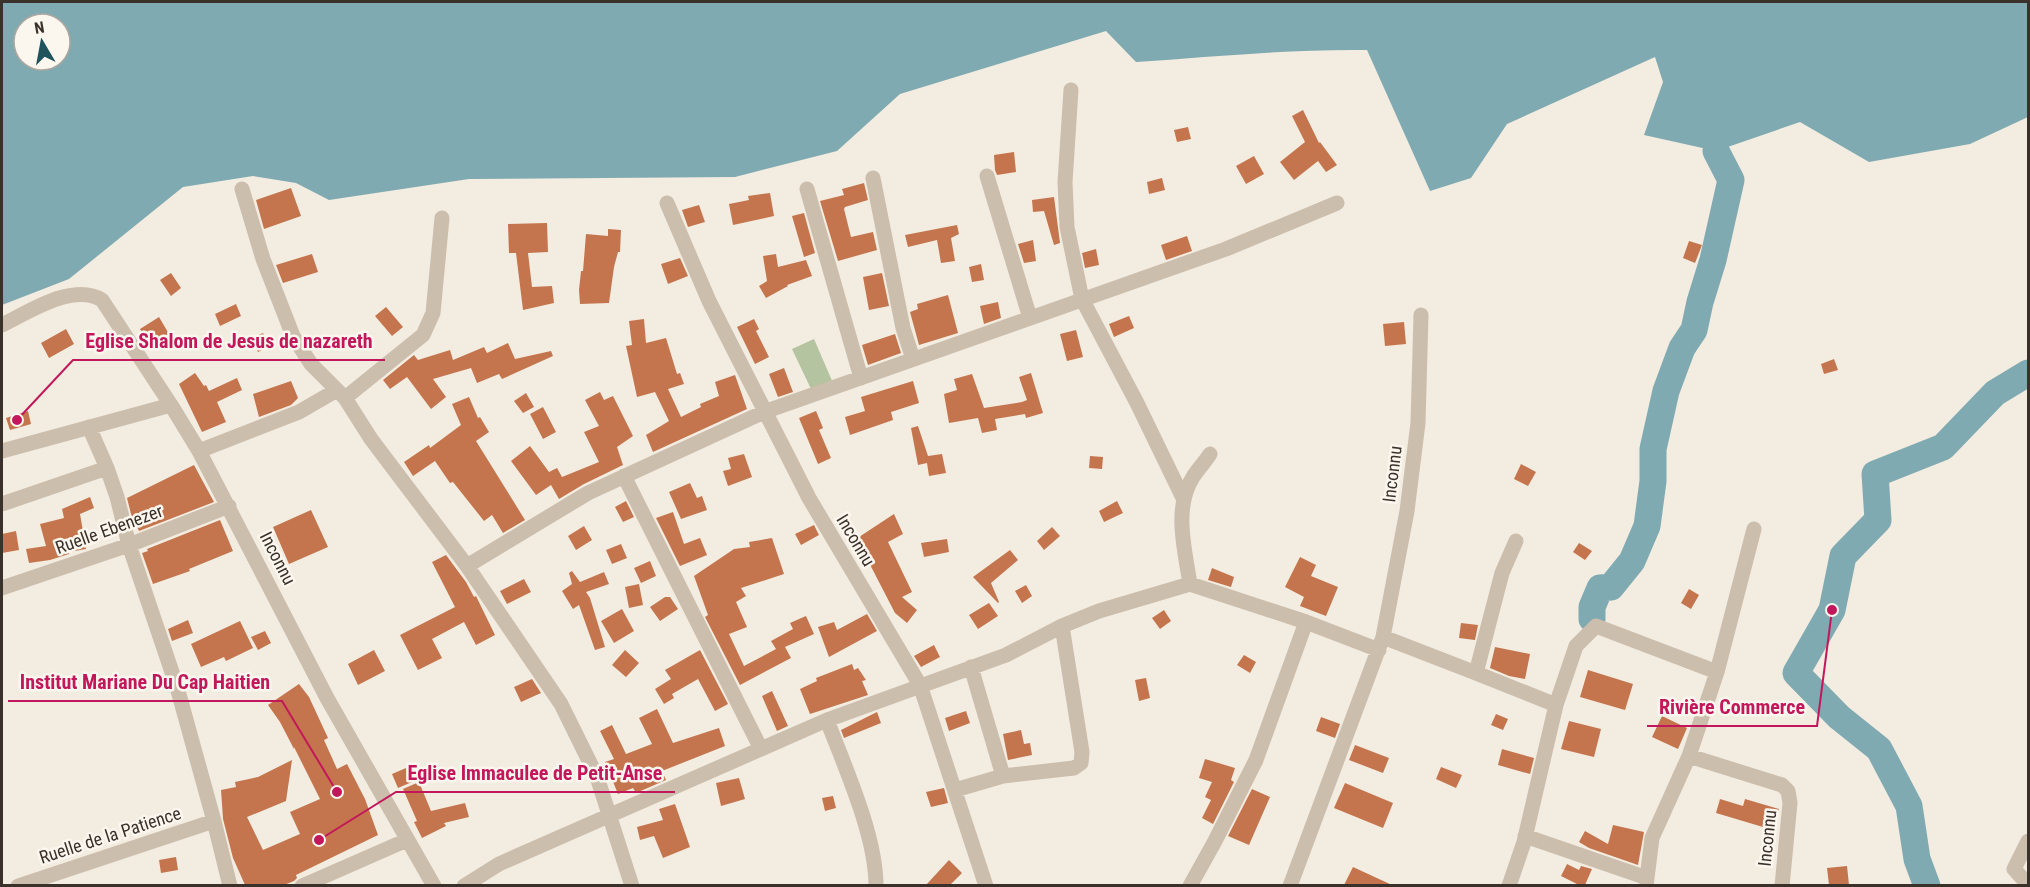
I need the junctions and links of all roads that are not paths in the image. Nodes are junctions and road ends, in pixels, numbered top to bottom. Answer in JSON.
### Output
{"nodes":[{"id":1,"x":1071,"y":90,"type":"dead end"},
{"id":2,"x":987,"y":176,"type":"dead end"},
{"id":3,"x":873,"y":178,"type":"dead end"},
{"id":4,"x":243,"y":189,"type":"dead end"},
{"id":5,"x":807,"y":189,"type":"dead end"},
{"id":6,"x":667,"y":203,"type":"dead end"},
{"id":7,"x":1337,"y":203,"type":"dead end"},
{"id":8,"x":442,"y":218,"type":"dead end"},
{"id":9,"x":1082,"y":299,"type":"junction"},
{"id":10,"x":1420,"y":315,"type":"dead end"},
{"id":11,"x":1030,"y":318,"type":"junction"},
{"id":12,"x":2,"y":325,"type":"edge"},
{"id":13,"x":913,"y":359,"type":"junction"},
{"id":14,"x":861,"y":378,"type":"junction"},
{"id":15,"x":341,"y":394,"type":"junction"},
{"id":16,"x":171,"y":405,"type":"junction"},
{"id":17,"x":764,"y":412,"type":"junction"},
{"id":18,"x":89,"y":427,"type":"junction"},
{"id":19,"x":2,"y":451,"type":"edge"},
{"id":20,"x":200,"y":451,"type":"junction"},
{"id":21,"x":1210,"y":454,"type":"dead end"},
{"id":22,"x":107,"y":468,"type":"junction"},
{"id":23,"x":624,"y":476,"type":"junction"},
{"id":24,"x":1184,"y":500,"type":"junction"},
{"id":25,"x":2,"y":504,"type":"edge"},
{"id":26,"x":229,"y":506,"type":"junction"},
{"id":27,"x":1754,"y":530,"type":"dead end"},
{"id":28,"x":1516,"y":541,"type":"dead end"},
{"id":29,"x":129,"y":545,"type":"junction"},
{"id":30,"x":467,"y":566,"type":"junction"},
{"id":31,"x":1190,"y":584,"type":"junction"},
{"id":32,"x":2,"y":588,"type":"edge"},
{"id":33,"x":1306,"y":622,"type":"junction"},
{"id":34,"x":1062,"y":626,"type":"junction"},
{"id":35,"x":1381,"y":643,"type":"junction"},
{"id":36,"x":971,"y":667,"type":"junction"},
{"id":37,"x":1717,"y":672,"type":"junction"},
{"id":38,"x":1476,"y":673,"type":"junction"},
{"id":39,"x":920,"y":685,"type":"junction"},
{"id":40,"x":1556,"y":705,"type":"junction"},
{"id":41,"x":827,"y":720,"type":"junction"},
{"id":42,"x":761,"y":749,"type":"junction"},
{"id":43,"x":1689,"y":756,"type":"junction"},
{"id":44,"x":1003,"y":776,"type":"junction"},
{"id":45,"x":955,"y":790,"type":"junction"},
{"id":46,"x":610,"y":815,"type":"junction"},
{"id":47,"x":214,"y":822,"type":"junction"},
{"id":48,"x":1525,"y":836,"type":"junction"},
{"id":49,"x":408,"y":840,"type":"junction"},
{"id":50,"x":2028,"y":842,"type":"edge"},
{"id":51,"x":2028,"y":881,"type":"edge"},
{"id":52,"x":1647,"y":882,"type":"edge"},
{"id":53,"x":18,"y":885,"type":"edge"},
{"id":54,"x":230,"y":885,"type":"edge"},
{"id":55,"x":302,"y":885,"type":"edge"},
{"id":56,"x":434,"y":885,"type":"edge"},
{"id":57,"x":464,"y":885,"type":"edge"},
{"id":58,"x":632,"y":885,"type":"edge"},
{"id":59,"x":876,"y":885,"type":"edge"},
{"id":60,"x":986,"y":885,"type":"edge"},
{"id":61,"x":1190,"y":885,"type":"edge"},
{"id":62,"x":1290,"y":885,"type":"edge"},
{"id":63,"x":1509,"y":885,"type":"edge"},
{"id":64,"x":1782,"y":885,"type":"edge"}],
"edges":[{"from":1,"to":9,"type":"street"},
{"from":2,"to":11,"type":"street"},
{"from":3,"to":13,"type":"street"},
{"from":4,"to":15,"type":"street"},
{"from":5,"to":14,"type":"street"},
{"from":6,"to":17,"type":"street","name":"Inconnu"},
{"from":7,"to":9,"type":"street"},
{"from":8,"to":15,"type":"street"},
{"from":9,"to":11,"type":"street"},
{"from":9,"to":24,"type":"street"},
{"from":10,"to":35,"type":"street","name":"Inconnu"},
{"from":11,"to":13,"type":"street"},
{"from":12,"to":16,"type":"street","name":"Inconnu"},
{"from":13,"to":14,"type":"street"},
{"from":14,"to":17,"type":"street"},
{"from":15,"to":20,"type":"street"},
{"from":15,"to":30,"type":"street"},
{"from":16,"to":18,"type":"street"},
{"from":16,"to":20,"type":"street","name":"Inconnu"},
{"from":17,"to":23,"type":"street"},
{"from":17,"to":39,"type":"street","name":"Inconnu"},
{"from":18,"to":19,"type":"street"},
{"from":18,"to":22,"type":"street"},
{"from":20,"to":26,"type":"street","name":"Inconnu"},
{"from":21,"to":24,"type":"street"},
{"from":22,"to":25,"type":"street"},
{"from":22,"to":29,"type":"street"},
{"from":23,"to":30,"type":"street"},
{"from":23,"to":42,"type":"street"},
{"from":24,"to":31,"type":"street"},
{"from":26,"to":29,"type":"street","name":"Ruelle Ebenezer"},
{"from":26,"to":49,"type":"street","name":"Inconnu"},
{"from":27,"to":37,"type":"street"},
{"from":28,"to":38,"type":"street"},
{"from":29,"to":32,"type":"street","name":"Ruelle Ebenezer"},
{"from":29,"to":47,"type":"street"},
{"from":30,"to":46,"type":"street"},
{"from":31,"to":33,"type":"street"},
{"from":31,"to":34,"type":"street"},
{"from":33,"to":35,"type":"street"},
{"from":33,"to":61,"type":"street"},
{"from":34,"to":36,"type":"street"},
{"from":34,"to":44,"type":"street"},
{"from":35,"to":38,"type":"street"},
{"from":35,"to":62,"type":"street","name":"Inconnu"},
{"from":36,"to":39,"type":"street"},
{"from":36,"to":44,"type":"street"},
{"from":37,"to":40,"type":"street"},
{"from":37,"to":43,"type":"street"},
{"from":38,"to":40,"type":"street"},
{"from":39,"to":41,"type":"street"},
{"from":39,"to":45,"type":"street","name":"Inconnu"},
{"from":40,"to":48,"type":"street"},
{"from":41,"to":42,"type":"street"},
{"from":41,"to":59,"type":"street"},
{"from":42,"to":46,"type":"street"},
{"from":43,"to":52,"type":"street"},
{"from":43,"to":64,"type":"street","name":"Inconnu"},
{"from":44,"to":45,"type":"street"},
{"from":45,"to":60,"type":"street","name":"Inconnu"},
{"from":46,"to":57,"type":"street"},
{"from":46,"to":58,"type":"street"},
{"from":47,"to":53,"type":"street","name":"Ruelle de la Patience"},
{"from":47,"to":54,"type":"street"},
{"from":48,"to":52,"type":"street"},
{"from":48,"to":63,"type":"street"},
{"from":49,"to":55,"type":"street"},
{"from":49,"to":56,"type":"street","name":"Inconnu"},
{"from":50,"to":51,"type":"street"}]}
